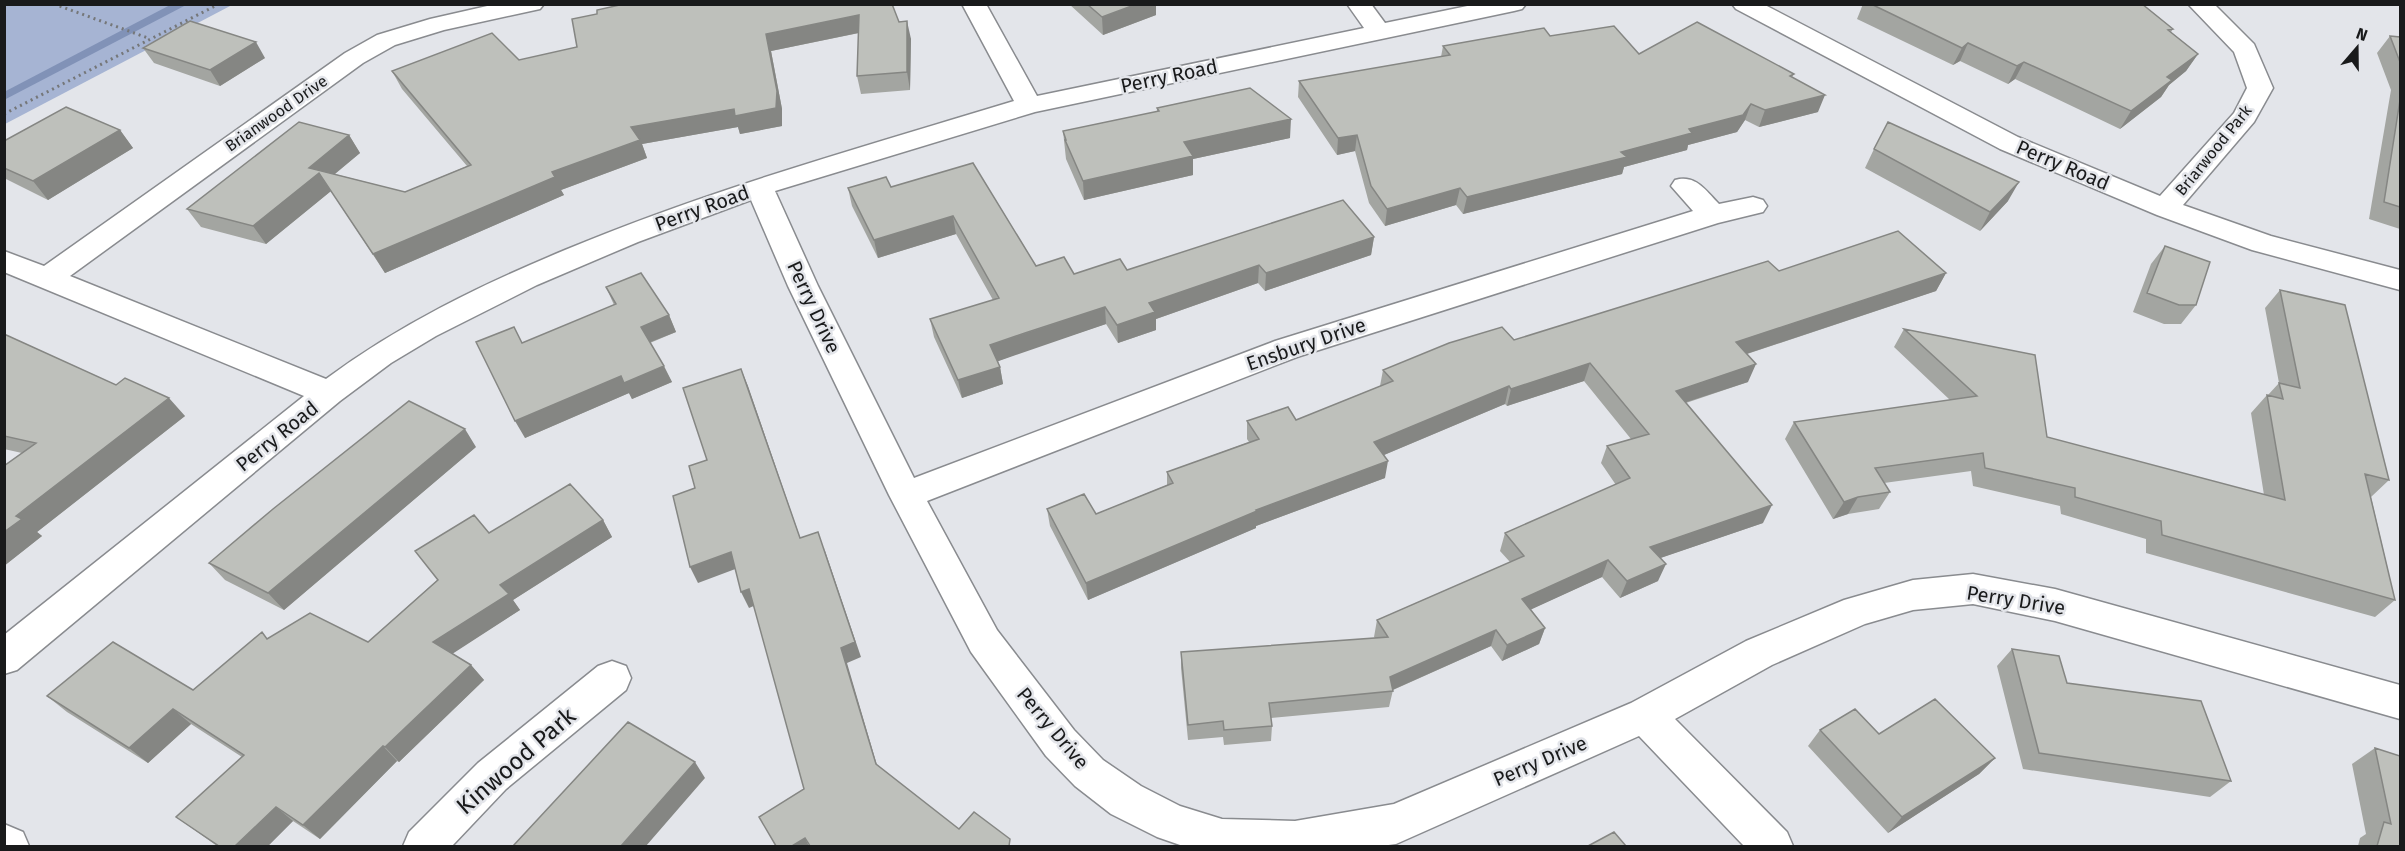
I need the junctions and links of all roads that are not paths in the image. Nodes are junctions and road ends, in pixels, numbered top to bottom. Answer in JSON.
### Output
{"nodes":[{"id":1,"x":532,"y":4,"type":"edge"},
{"id":2,"x":974,"y":4,"type":"edge"},
{"id":3,"x":1359,"y":4,"type":"edge"},
{"id":4,"x":1514,"y":4,"type":"edge"},
{"id":5,"x":1744,"y":4,"type":"edge"},
{"id":6,"x":2200,"y":4,"type":"edge"},
{"id":7,"x":1379,"y":32,"type":"junction"},
{"id":8,"x":1029,"y":105,"type":"junction"},
{"id":9,"x":759,"y":186,"type":"junction"},
{"id":10,"x":1685,"y":186,"type":"dead end"},
{"id":11,"x":1753,"y":206,"type":"dead end"},
{"id":12,"x":2167,"y":209,"type":"junction"},
{"id":13,"x":1713,"y":215,"type":"junction"},
{"id":14,"x":4,"y":261,"type":"edge"},
{"id":15,"x":46,"y":279,"type":"junction"},
{"id":16,"x":2400,"y":280,"type":"edge"},
{"id":17,"x":329,"y":393,"type":"junction"},
{"id":18,"x":906,"y":495,"type":"junction"},
{"id":19,"x":4,"y":658,"type":"edge"},
{"id":20,"x":612,"y":678,"type":"dead end"},
{"id":21,"x":2400,"y":702,"type":"edge"},
{"id":22,"x":1645,"y":716,"type":"junction"},
{"id":23,"x":4,"y":844,"type":"edge"},
{"id":24,"x":8,"y":846,"type":"edge"},
{"id":25,"x":424,"y":846,"type":"edge"},
{"id":26,"x":1772,"y":846,"type":"edge"}],
"edges":[{"from":1,"to":15,"type":"street","name":"Brianwood Drive"},
{"from":2,"to":8,"type":"street"},
{"from":3,"to":7,"type":"street"},
{"from":4,"to":7,"type":"street","name":"Perry Road"},
{"from":5,"to":12,"type":"street","name":"Perry Road"},
{"from":6,"to":12,"type":"street","name":"Briarwood Park"},
{"from":7,"to":8,"type":"street","name":"Perry Road"},
{"from":8,"to":9,"type":"street","name":"Perry Road"},
{"from":9,"to":17,"type":"street","name":"Perry Road"},
{"from":9,"to":18,"type":"street","name":"Perry Drive"},
{"from":10,"to":13,"type":"street"},
{"from":11,"to":13,"type":"street","name":"Ensbury Drive"},
{"from":12,"to":16,"type":"street","name":"Perry Road"},
{"from":13,"to":18,"type":"street","name":"Ensbury Drive"},
{"from":14,"to":15,"type":"street"},
{"from":15,"to":17,"type":"street"},
{"from":17,"to":19,"type":"street","name":"Perry Road"},
{"from":18,"to":22,"type":"street","name":"Perry Drive"},
{"from":20,"to":25,"type":"street","name":"Kinwood Park"},
{"from":21,"to":22,"type":"street","name":"Perry Drive"},
{"from":22,"to":26,"type":"street"},
{"from":23,"to":24,"type":"street"}]}
